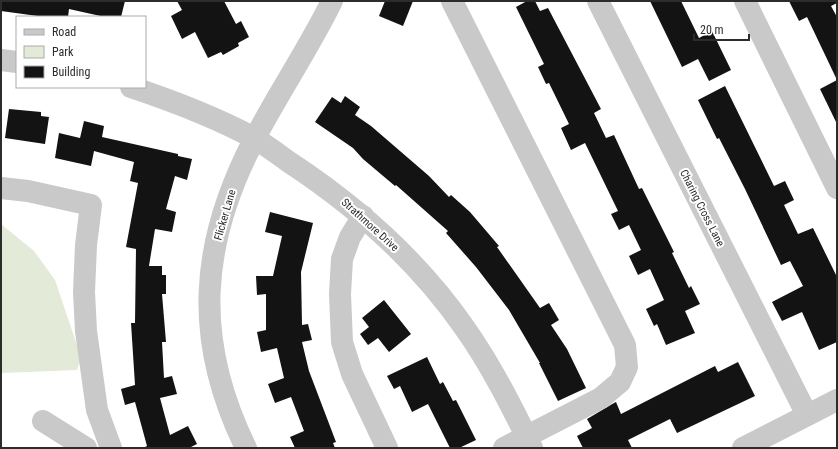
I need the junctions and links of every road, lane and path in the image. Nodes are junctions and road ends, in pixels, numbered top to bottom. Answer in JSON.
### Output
{"nodes":[{"id":1,"x":332,"y":1,"type":"edge"},
{"id":2,"x":452,"y":1,"type":"edge"},
{"id":3,"x":598,"y":1,"type":"edge"},
{"id":4,"x":745,"y":1,"type":"edge"},
{"id":5,"x":1,"y":60,"type":"edge"},
{"id":6,"x":16,"y":62,"type":"edge"},
{"id":7,"x":134,"y":88,"type":"edge"},
{"id":8,"x":254,"y":138,"type":"junction"},
{"id":9,"x":1,"y":188,"type":"edge"},
{"id":10,"x":837,"y":188,"type":"edge"},
{"id":11,"x":363,"y":216,"type":"junction"},
{"id":12,"x":837,"y":400,"type":"edge"},
{"id":13,"x":807,"y":415,"type":"junction"},
{"id":14,"x":43,"y":421,"type":"dead end"},
{"id":15,"x":529,"y":442,"type":"edge"},
{"id":16,"x":86,"y":448,"type":"edge"},
{"id":17,"x":111,"y":448,"type":"edge"},
{"id":18,"x":246,"y":448,"type":"edge"},
{"id":19,"x":387,"y":448,"type":"edge"},
{"id":20,"x":504,"y":448,"type":"edge"},
{"id":21,"x":743,"y":448,"type":"edge"}],
"edges":[{"from":1,"to":8,"type":"street","name":"Flicker Lane"},
{"from":2,"to":15,"type":"street"},
{"from":3,"to":13,"type":"street","name":"Charing Cross Lane"},
{"from":4,"to":10,"type":"street"},
{"from":5,"to":6,"type":"street"},
{"from":7,"to":8,"type":"street","name":"Strathmore Drive"},
{"from":8,"to":11,"type":"street","name":"Strathmore Drive"},
{"from":8,"to":18,"type":"street","name":"Flicker Lane"},
{"from":9,"to":17,"type":"street"},
{"from":11,"to":15,"type":"street","name":"Strathmore Drive"},
{"from":11,"to":19,"type":"street"},
{"from":12,"to":13,"type":"street"},
{"from":13,"to":21,"type":"street"},
{"from":14,"to":16,"type":"street"},
{"from":15,"to":20,"type":"street"}]}
